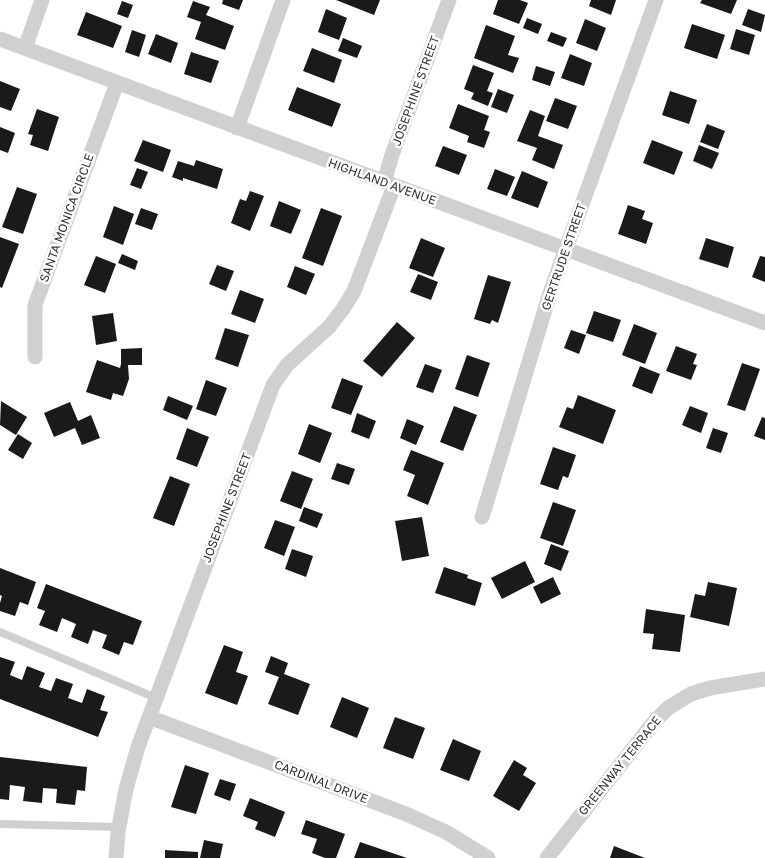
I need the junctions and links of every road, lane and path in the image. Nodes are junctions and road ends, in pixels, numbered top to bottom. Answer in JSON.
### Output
{"nodes":[{"id":1,"x":42,"y":0,"type":"edge"},
{"id":2,"x":283,"y":0,"type":"edge"},
{"id":3,"x":449,"y":0,"type":"edge"},
{"id":4,"x":656,"y":0,"type":"edge"},
{"id":5,"x":0,"y":39,"type":"edge"},
{"id":6,"x":25,"y":48,"type":"junction"},
{"id":7,"x":117,"y":83,"type":"junction"},
{"id":8,"x":237,"y":128,"type":"junction"},
{"id":9,"x":389,"y":184,"type":"junction"},
{"id":10,"x":565,"y":250,"type":"junction"},
{"id":11,"x":765,"y":323,"type":"edge"},
{"id":12,"x":35,"y":357,"type":"dead end"},
{"id":13,"x":482,"y":517,"type":"dead end"},
{"id":14,"x":0,"y":632,"type":"edge"},
{"id":15,"x":765,"y":679,"type":"edge"},
{"id":16,"x":156,"y":698,"type":"junction"},
{"id":17,"x":149,"y":718,"type":"junction"},
{"id":18,"x":0,"y":824,"type":"edge"},
{"id":19,"x":119,"y":827,"type":"junction"},
{"id":20,"x":116,"y":858,"type":"edge"},
{"id":21,"x":488,"y":858,"type":"edge"},
{"id":22,"x":547,"y":858,"type":"edge"}],
"edges":[{"from":1,"to":6,"type":"street"},
{"from":2,"to":8,"type":"street"},
{"from":3,"to":9,"type":"street","name":"JOSEPHINE STREET"},
{"from":4,"to":10,"type":"street","name":"GERTRUDE STREET"},
{"from":5,"to":6,"type":"street","name":"HIGHLAND AVENUE"},
{"from":6,"to":7,"type":"street","name":"HIGHLAND AVENUE"},
{"from":7,"to":8,"type":"street","name":"HIGHLAND AVENUE"},
{"from":7,"to":12,"type":"street","name":"SANTA MONICA CIRCLE"},
{"from":8,"to":9,"type":"street","name":"HIGHLAND AVENUE"},
{"from":9,"to":10,"type":"street","name":"HIGHLAND AVENUE"},
{"from":9,"to":16,"type":"street","name":"JOSEPHINE STREET"},
{"from":10,"to":11,"type":"street","name":"HIGHLAND AVENUE"},
{"from":10,"to":13,"type":"street","name":"GERTRUDE STREET"},
{"from":14,"to":16,"type":"lane"},
{"from":15,"to":22,"type":"street","name":"GREENWAY TERRACE"},
{"from":16,"to":17,"type":"street","name":"JOSEPHINE STREET"},
{"from":17,"to":19,"type":"street","name":"JOSEPHINE STREET"},
{"from":17,"to":21,"type":"street","name":"CARDINAL DRIVE"},
{"from":18,"to":19,"type":"lane"},
{"from":19,"to":20,"type":"street","name":"JOSEPHINE STREET"}]}
